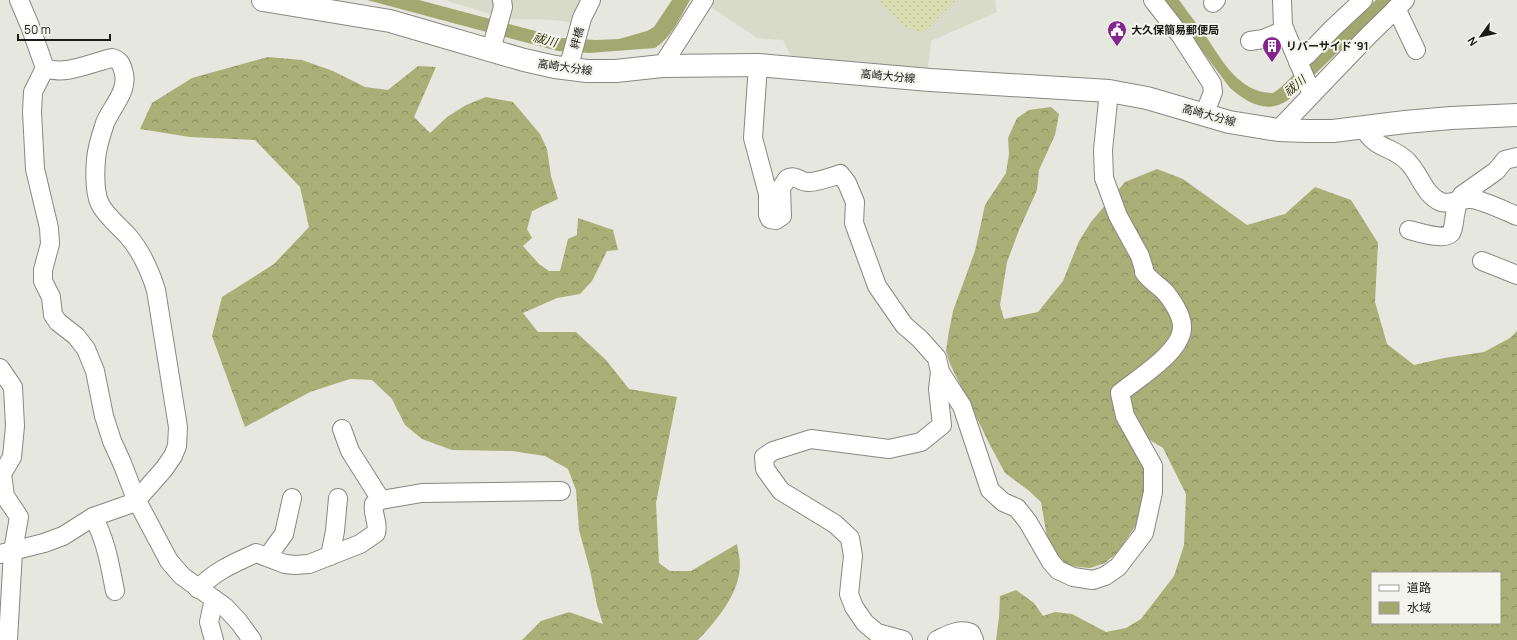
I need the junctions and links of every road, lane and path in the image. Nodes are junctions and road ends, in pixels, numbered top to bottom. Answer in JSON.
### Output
{"nodes":[{"id":1,"x":19,"y":0,"type":"edge"},
{"id":2,"x":263,"y":0,"type":"edge"},
{"id":3,"x":591,"y":0,"type":"edge"},
{"id":4,"x":704,"y":0,"type":"edge"},
{"id":5,"x":1153,"y":0,"type":"edge"},
{"id":6,"x":1282,"y":0,"type":"edge"},
{"id":7,"x":1363,"y":0,"type":"edge"},
{"id":8,"x":1401,"y":4,"type":"edge"},
{"id":9,"x":502,"y":6,"type":"edge"},
{"id":10,"x":1284,"y":30,"type":"junction"},
{"id":11,"x":1250,"y":41,"type":"dead end"},
{"id":12,"x":492,"y":47,"type":"junction"},
{"id":13,"x":1416,"y":50,"type":"dead end"},
{"id":14,"x":569,"y":63,"type":"junction"},
{"id":15,"x":758,"y":64,"type":"junction"},
{"id":16,"x":1300,"y":65,"type":"junction"},
{"id":17,"x":662,"y":66,"type":"junction"},
{"id":18,"x":45,"y":68,"type":"junction"},
{"id":19,"x":1310,"y":90,"type":"junction"},
{"id":20,"x":1109,"y":91,"type":"junction"},
{"id":21,"x":1204,"y":114,"type":"junction"},
{"id":22,"x":1517,"y":115,"type":"edge"},
{"id":23,"x":1363,"y":127,"type":"junction"},
{"id":24,"x":1278,"y":130,"type":"junction"},
{"id":25,"x":1517,"y":157,"type":"edge"},
{"id":26,"x":1458,"y":200,"type":"junction"},
{"id":27,"x":1517,"y":216,"type":"edge"},
{"id":28,"x":1409,"y":230,"type":"dead end"},
{"id":29,"x":1482,"y":261,"type":"dead end"},
{"id":30,"x":1517,"y":275,"type":"edge"},
{"id":31,"x":1,"y":370,"type":"edge"},
{"id":32,"x":940,"y":372,"type":"junction"},
{"id":33,"x":342,"y":429,"type":"dead end"},
{"id":34,"x":562,"y":491,"type":"dead end"},
{"id":35,"x":292,"y":498,"type":"dead end"},
{"id":36,"x":338,"y":498,"type":"dead end"},
{"id":37,"x":136,"y":499,"type":"junction"},
{"id":38,"x":381,"y":500,"type":"junction"},
{"id":39,"x":93,"y":517,"type":"junction"},
{"id":40,"x":7,"y":552,"type":"edge"},
{"id":41,"x":268,"y":556,"type":"junction"},
{"id":42,"x":330,"y":556,"type":"junction"},
{"id":43,"x":198,"y":589,"type":"junction"},
{"id":44,"x":116,"y":591,"type":"dead end"},
{"id":45,"x":214,"y":599,"type":"junction"},
{"id":46,"x":8,"y":640,"type":"edge"},
{"id":47,"x":214,"y":640,"type":"edge"},
{"id":48,"x":252,"y":640,"type":"edge"},
{"id":49,"x":903,"y":640,"type":"edge"},
{"id":50,"x":937,"y":640,"type":"edge"},
{"id":51,"x":974,"y":640,"type":"edge"}],
"edges":[{"from":1,"to":18,"type":"street"},
{"from":2,"to":12,"type":"main road","name":"高崎大分線"},
{"from":3,"to":14,"type":"street","name":"絆橋"},
{"from":4,"to":17,"type":"street"},
{"from":5,"to":21,"type":"street"},
{"from":6,"to":10,"type":"street"},
{"from":7,"to":16,"type":"street"},
{"from":8,"to":13,"type":"street"},
{"from":8,"to":19,"type":"street"},
{"from":9,"to":12,"type":"street"},
{"from":10,"to":11,"type":"street"},
{"from":10,"to":16,"type":"street"},
{"from":12,"to":14,"type":"main road","name":"高崎大分線"},
{"from":14,"to":17,"type":"main road","name":"高崎大分線"},
{"from":15,"to":17,"type":"main road","name":"高崎大分線"},
{"from":15,"to":20,"type":"main road","name":"高崎大分線"},
{"from":15,"to":32,"type":"street"},
{"from":16,"to":19,"type":"street"},
{"from":18,"to":37,"type":"street"},
{"from":18,"to":37,"type":"street"},
{"from":19,"to":24,"type":"street"},
{"from":20,"to":21,"type":"main road","name":"高崎大分線"},
{"from":20,"to":32,"type":"street"},
{"from":21,"to":24,"type":"main road","name":"高崎大分線"},
{"from":22,"to":23,"type":"main road","name":"高崎大分線"},
{"from":23,"to":24,"type":"main road","name":"高崎大分線"},
{"from":23,"to":26,"type":"street"},
{"from":25,"to":26,"type":"street"},
{"from":26,"to":27,"type":"street"},
{"from":26,"to":28,"type":"street"},
{"from":29,"to":30,"type":"street"},
{"from":31,"to":40,"type":"street"},
{"from":32,"to":49,"type":"street"},
{"from":33,"to":38,"type":"street"},
{"from":34,"to":38,"type":"street"},
{"from":35,"to":41,"type":"street"},
{"from":36,"to":42,"type":"street"},
{"from":37,"to":39,"type":"street"},
{"from":37,"to":43,"type":"street"},
{"from":38,"to":42,"type":"street"},
{"from":39,"to":40,"type":"street"},
{"from":39,"to":44,"type":"street"},
{"from":40,"to":46,"type":"street"},
{"from":41,"to":42,"type":"street"},
{"from":41,"to":43,"type":"street"},
{"from":43,"to":45,"type":"street"},
{"from":45,"to":47,"type":"street"},
{"from":45,"to":48,"type":"street"},
{"from":50,"to":51,"type":"street"}]}
